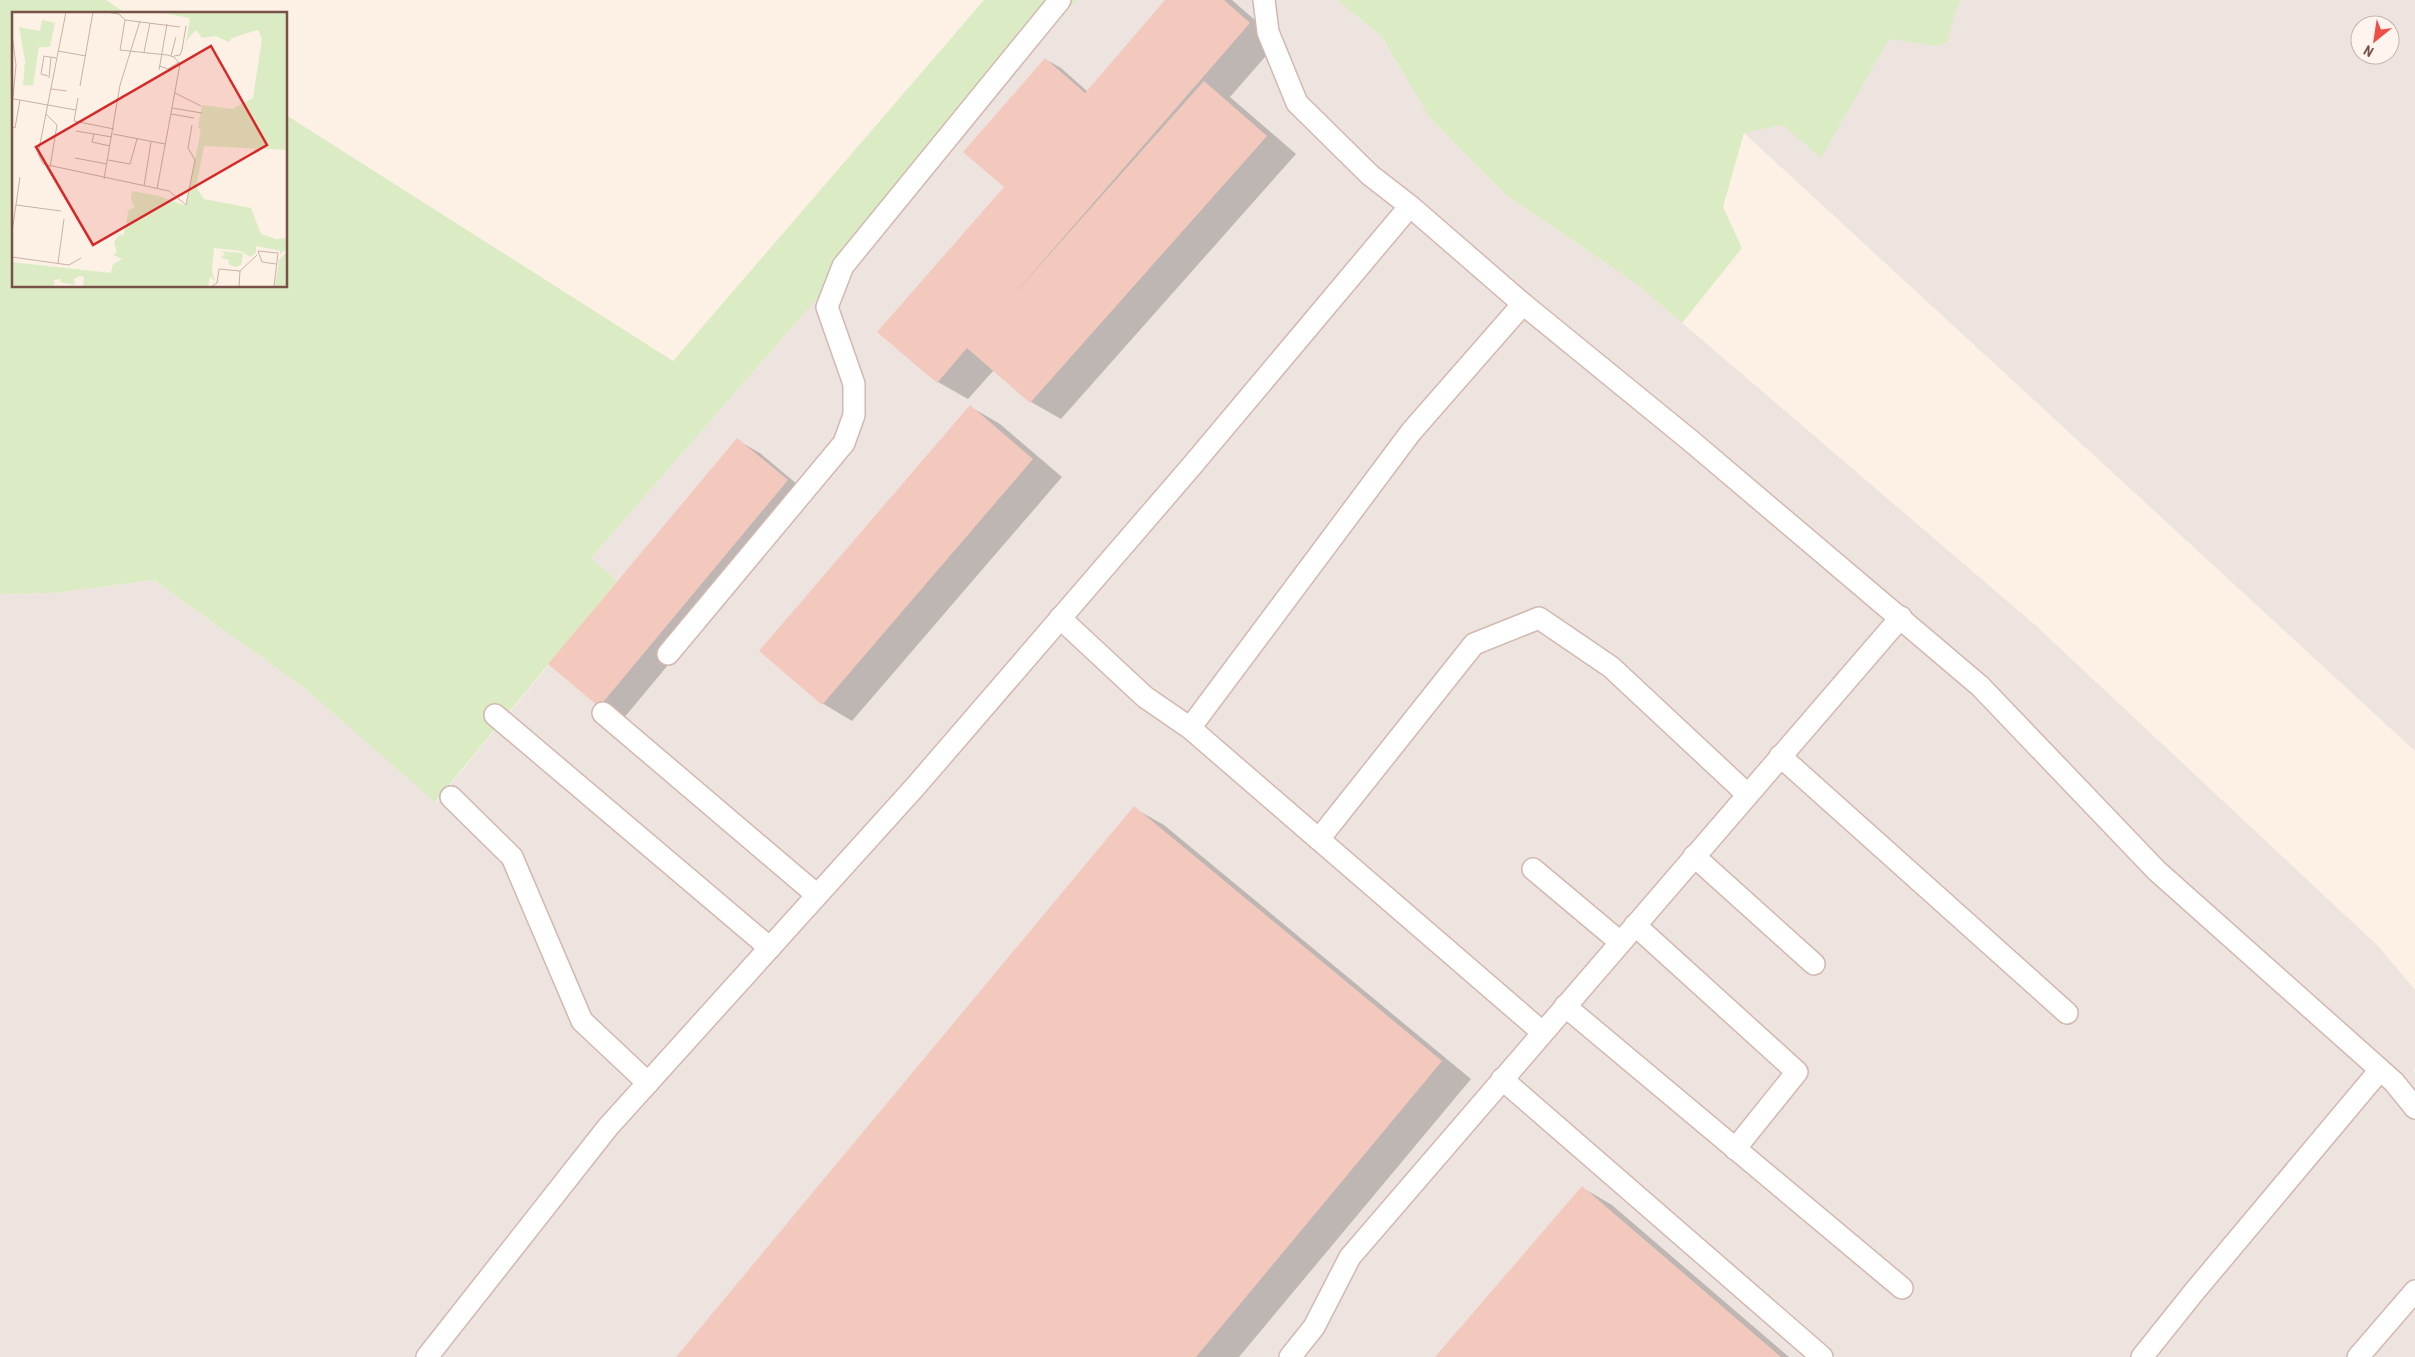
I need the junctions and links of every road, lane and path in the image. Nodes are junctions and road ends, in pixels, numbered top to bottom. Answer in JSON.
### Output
{"nodes":[{"id":1,"x":1060,"y":0,"type":"edge"},
{"id":2,"x":1264,"y":0,"type":"edge"},
{"id":3,"x":1410,"y":206,"type":"junction"},
{"id":4,"x":1523,"y":304,"type":"junction"},
{"id":5,"x":1900,"y":617,"type":"junction"},
{"id":6,"x":1060,"y":618,"type":"junction"},
{"id":7,"x":668,"y":654,"type":"dead end"},
{"id":8,"x":603,"y":713,"type":"dead end"},
{"id":9,"x":495,"y":715,"type":"dead end"},
{"id":10,"x":1190,"y":728,"type":"junction"},
{"id":11,"x":1780,"y":756,"type":"junction"},
{"id":12,"x":1748,"y":794,"type":"junction"},
{"id":13,"x":451,"y":797,"type":"dead end"},
{"id":14,"x":1319,"y":838,"type":"junction"},
{"id":15,"x":1694,"y":856,"type":"junction"},
{"id":16,"x":1533,"y":869,"type":"dead end"},
{"id":17,"x":817,"y":895,"type":"junction"},
{"id":18,"x":1635,"y":925,"type":"junction"},
{"id":19,"x":1620,"y":942,"type":"junction"},
{"id":20,"x":770,"y":948,"type":"junction"},
{"id":21,"x":1814,"y":964,"type":"dead end"},
{"id":22,"x":1565,"y":1006,"type":"junction"},
{"id":23,"x":2067,"y":1014,"type":"dead end"},
{"id":24,"x":1542,"y":1032,"type":"junction"},
{"id":25,"x":2380,"y":1070,"type":"junction"},
{"id":26,"x":1502,"y":1079,"type":"junction"},
{"id":27,"x":648,"y":1083,"type":"junction"},
{"id":28,"x":2415,"y":1108,"type":"edge"},
{"id":29,"x":1735,"y":1149,"type":"junction"},
{"id":30,"x":1902,"y":1288,"type":"dead end"},
{"id":31,"x":2415,"y":1291,"type":"edge"},
{"id":32,"x":427,"y":1357,"type":"edge"},
{"id":33,"x":1290,"y":1357,"type":"edge"},
{"id":34,"x":1822,"y":1357,"type":"edge"},
{"id":35,"x":2142,"y":1357,"type":"edge"},
{"id":36,"x":2358,"y":1357,"type":"edge"}],
"edges":[{"from":1,"to":7,"type":"lane"},
{"from":2,"to":3,"type":"lane"},
{"from":3,"to":4,"type":"lane"},
{"from":3,"to":6,"type":"lane"},
{"from":4,"to":5,"type":"lane"},
{"from":4,"to":10,"type":"lane"},
{"from":5,"to":11,"type":"lane"},
{"from":5,"to":25,"type":"lane"},
{"from":6,"to":10,"type":"lane"},
{"from":6,"to":17,"type":"lane"},
{"from":8,"to":17,"type":"lane"},
{"from":9,"to":20,"type":"lane"},
{"from":10,"to":14,"type":"lane"},
{"from":11,"to":12,"type":"lane"},
{"from":11,"to":23,"type":"lane"},
{"from":12,"to":14,"type":"lane"},
{"from":12,"to":15,"type":"lane"},
{"from":13,"to":27,"type":"lane"},
{"from":14,"to":24,"type":"lane"},
{"from":15,"to":18,"type":"lane"},
{"from":15,"to":21,"type":"lane"},
{"from":16,"to":19,"type":"lane"},
{"from":17,"to":20,"type":"lane"},
{"from":18,"to":19,"type":"lane"},
{"from":18,"to":29,"type":"lane"},
{"from":19,"to":22,"type":"lane"},
{"from":20,"to":27,"type":"lane"},
{"from":22,"to":24,"type":"lane"},
{"from":22,"to":29,"type":"lane"},
{"from":24,"to":26,"type":"lane"},
{"from":25,"to":28,"type":"lane"},
{"from":25,"to":35,"type":"lane"},
{"from":26,"to":33,"type":"lane"},
{"from":26,"to":34,"type":"lane"},
{"from":27,"to":32,"type":"lane"},
{"from":29,"to":30,"type":"lane"},
{"from":31,"to":36,"type":"lane"}]}
